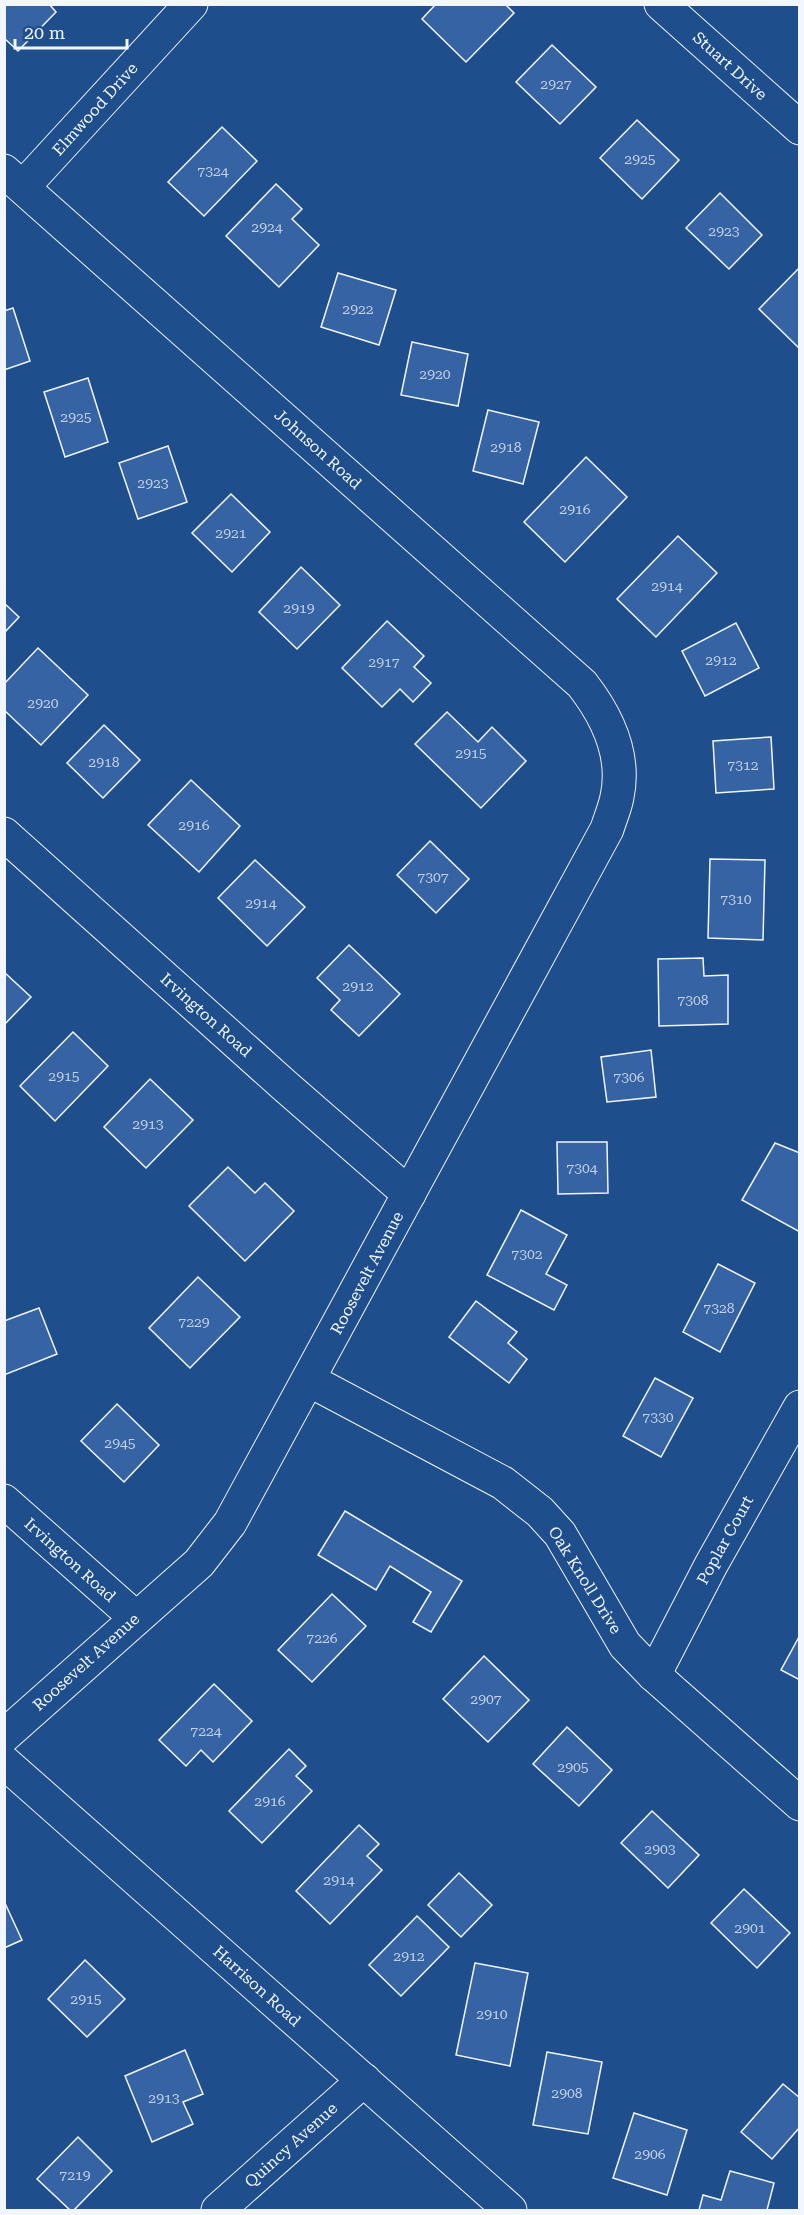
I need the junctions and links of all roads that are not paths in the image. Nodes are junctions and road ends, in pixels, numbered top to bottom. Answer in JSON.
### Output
{"nodes":[{"id":1,"x":191,"y":4,"type":"edge"},
{"id":2,"x":661,"y":4,"type":"edge"},
{"id":3,"x":800,"y":128,"type":"edge"},
{"id":4,"x":14,"y":179,"type":"edge"},
{"id":5,"x":614,"y":739,"type":"joint"},
{"id":6,"x":4,"y":834,"type":"edge"},
{"id":7,"x":410,"y":1194,"type":"junction"},
{"id":8,"x":309,"y":1380,"type":"junction"},
{"id":9,"x":800,"y":1407,"type":"edge"},
{"id":10,"x":4,"y":1501,"type":"edge"},
{"id":11,"x":136,"y":1618,"type":"junction"},
{"id":12,"x":654,"y":1675,"type":"junction"},
{"id":13,"x":4,"y":1736,"type":"edge"},
{"id":14,"x":4,"y":1762,"type":"edge"},
{"id":15,"x":800,"y":1804,"type":"edge"},
{"id":16,"x":363,"y":2080,"type":"junction"},
{"id":17,"x":218,"y":2211,"type":"edge"},
{"id":18,"x":510,"y":2211,"type":"edge"}],
"edges":[{"from":1,"to":4,"type":"street","name":"Elmwood Drive"},
{"from":2,"to":3,"type":"street","name":"Stuart Drive"},
{"from":4,"to":5,"type":"street","name":"Johnson Road"},
{"from":5,"to":7,"type":"street","name":"Roosevelt Avenue"},
{"from":6,"to":7,"type":"street","name":"Irvington Road"},
{"from":7,"to":8,"type":"street","name":"Roosevelt Avenue"},
{"from":8,"to":11,"type":"street","name":"Roosevelt Avenue"},
{"from":8,"to":12,"type":"street","name":"Oak Knoll Drive"},
{"from":9,"to":12,"type":"street","name":"Poplar Court"},
{"from":10,"to":11,"type":"street","name":"Irvington Road"},
{"from":11,"to":13,"type":"street","name":"Roosevelt Avenue"},
{"from":12,"to":15,"type":"street","name":"Oak Knoll Drive"},
{"from":14,"to":16,"type":"street","name":"Harrison Road"},
{"from":16,"to":17,"type":"street","name":"Quincy Avenue"},
{"from":16,"to":18,"type":"street","name":"Harrison Road"}]}
